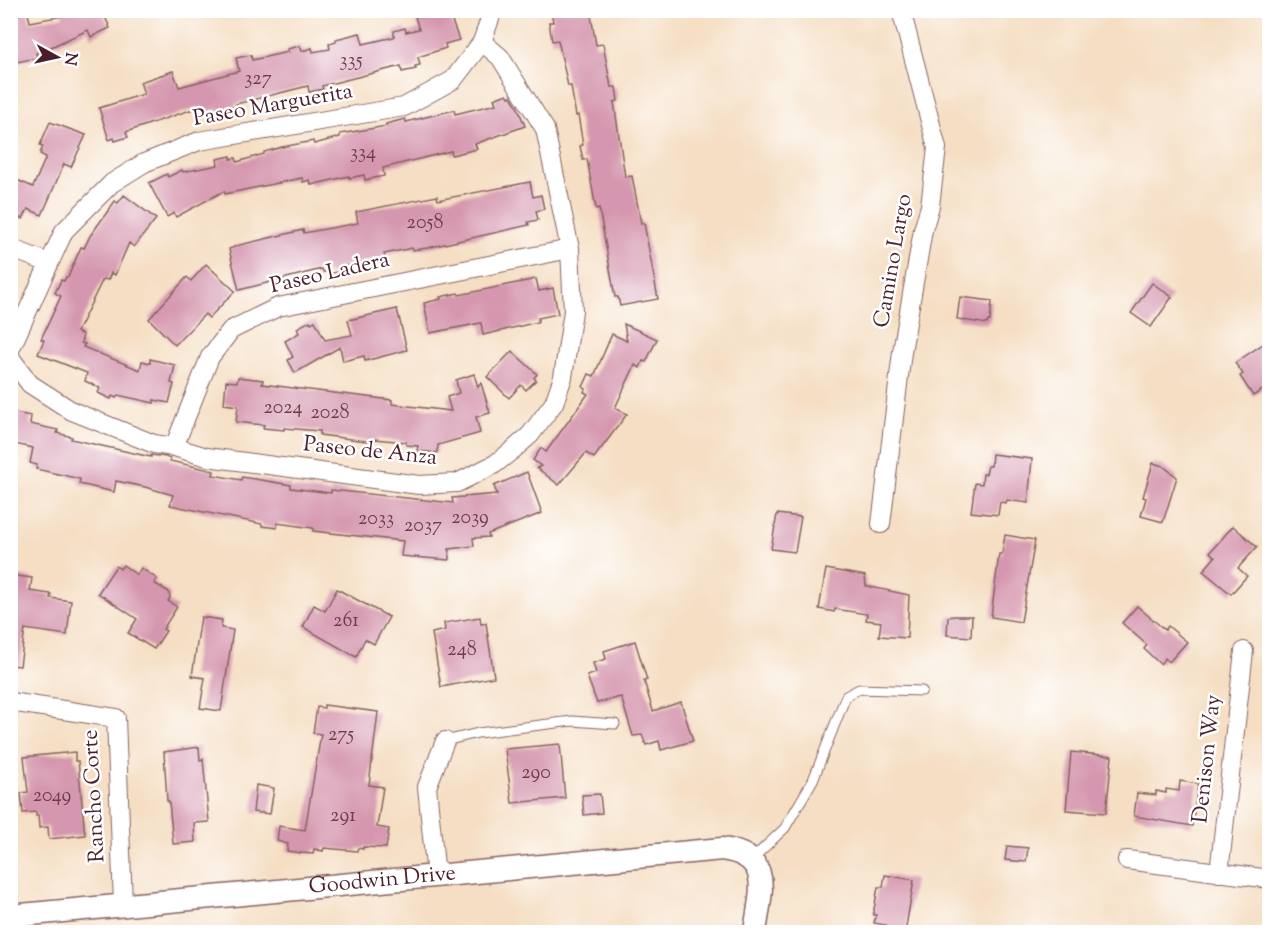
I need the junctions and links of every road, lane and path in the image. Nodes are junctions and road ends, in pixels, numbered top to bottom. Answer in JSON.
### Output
{"nodes":[{"id":1,"x":493,"y":10,"type":"edge"},
{"id":2,"x":901,"y":10,"type":"edge"},
{"id":3,"x":482,"y":42,"type":"junction"},
{"id":4,"x":10,"y":248,"type":"edge"},
{"id":5,"x":570,"y":249,"type":"junction"},
{"id":6,"x":49,"y":263,"type":"junction"},
{"id":7,"x":10,"y":350,"type":"edge"},
{"id":8,"x":10,"y":357,"type":"edge"},
{"id":9,"x":174,"y":447,"type":"junction"},
{"id":10,"x":881,"y":524,"type":"dead end"},
{"id":11,"x":1244,"y":651,"type":"dead end"},
{"id":12,"x":922,"y":691,"type":"dead end"},
{"id":13,"x":10,"y":702,"type":"edge"},
{"id":14,"x":615,"y":724,"type":"dead end"},
{"id":15,"x":445,"y":741,"type":"joint"},
{"id":16,"x":751,"y":860,"type":"junction"},
{"id":17,"x":1126,"y":860,"type":"dead end"},
{"id":18,"x":1219,"y":873,"type":"junction"},
{"id":19,"x":436,"y":876,"type":"junction"},
{"id":20,"x":1269,"y":879,"type":"edge"},
{"id":21,"x":123,"y":905,"type":"junction"},
{"id":22,"x":10,"y":916,"type":"edge"},
{"id":23,"x":755,"y":933,"type":"edge"}],
"edges":[{"from":1,"to":3,"type":"street","name":"Paseo Marguerita"},
{"from":2,"to":10,"type":"street","name":"Camino Largo"},
{"from":3,"to":5,"type":"street","name":"Paseo de Anza"},
{"from":3,"to":6,"type":"street","name":"Paseo Marguerita"},
{"from":4,"to":6,"type":"street"},
{"from":5,"to":9,"type":"street","name":"Paseo Ladera"},
{"from":5,"to":9,"type":"street","name":"Paseo de Anza"},
{"from":6,"to":7,"type":"street","name":"Paseo Marguerita"},
{"from":8,"to":9,"type":"street","name":"Paseo de Anza"},
{"from":11,"to":18,"type":"street","name":"Denison Way"},
{"from":12,"to":16,"type":"lane"},
{"from":13,"to":21,"type":"street","name":"Rancho Corte"},
{"from":14,"to":15,"type":"lane"},
{"from":15,"to":19,"type":"street"},
{"from":16,"to":19,"type":"street","name":"Goodwin Drive"},
{"from":16,"to":23,"type":"street"},
{"from":17,"to":18,"type":"street"},
{"from":18,"to":20,"type":"street"},
{"from":19,"to":21,"type":"street","name":"Goodwin Drive"},
{"from":21,"to":22,"type":"street","name":"Goodwin Drive"}]}
